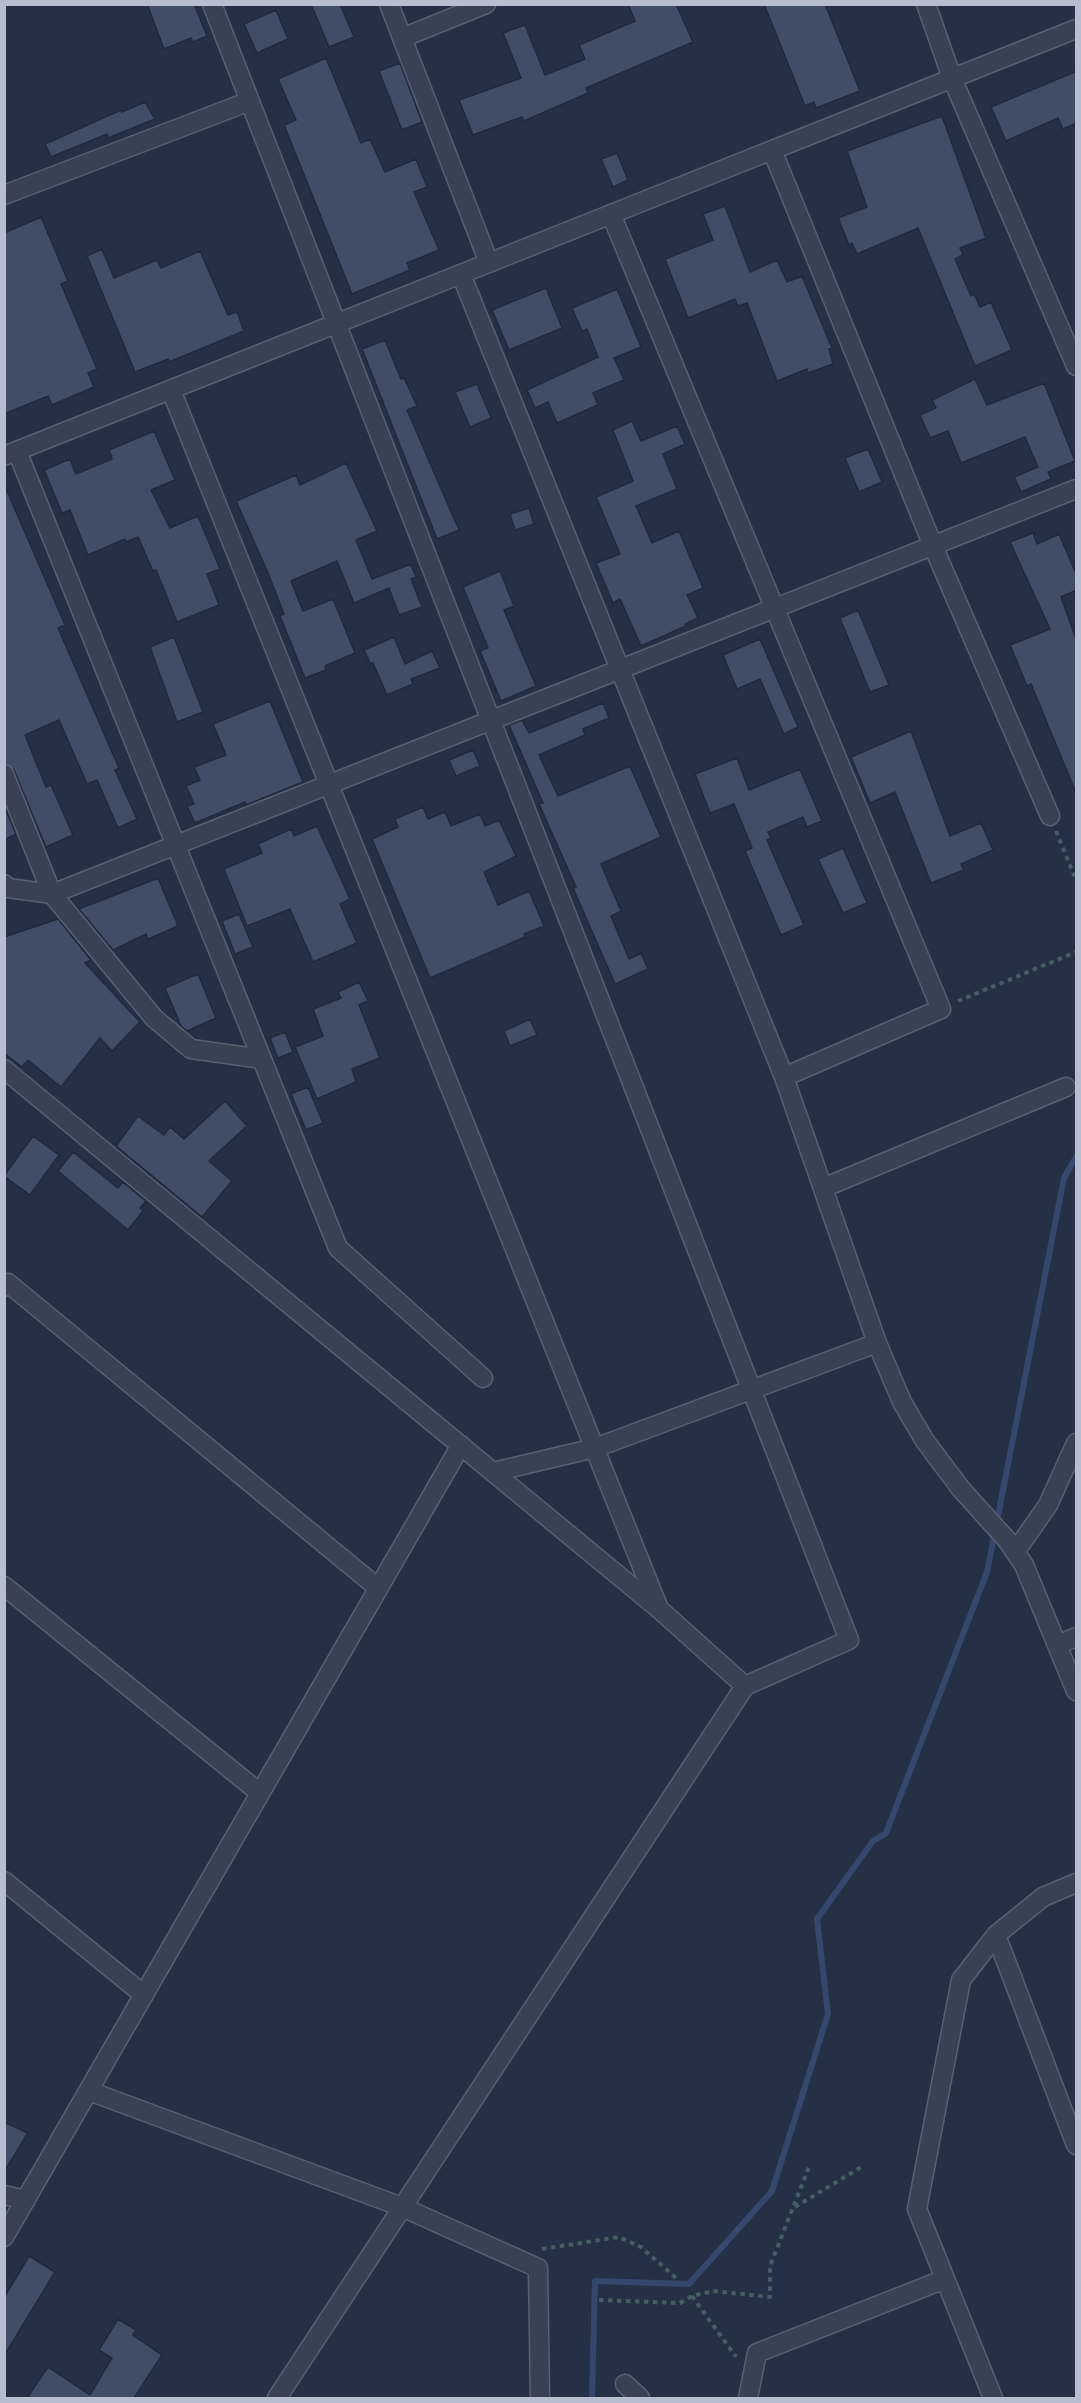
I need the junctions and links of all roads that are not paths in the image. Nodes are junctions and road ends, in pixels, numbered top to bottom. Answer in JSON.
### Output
{"nodes":[{"id":1,"x":212,"y":4,"type":"edge"},
{"id":2,"x":389,"y":4,"type":"edge"},
{"id":3,"x":486,"y":4,"type":"edge"},
{"id":4,"x":926,"y":4,"type":"edge"},
{"id":5,"x":1077,"y":28,"type":"edge"},
{"id":6,"x":402,"y":38,"type":"junction"},
{"id":7,"x":952,"y":78,"type":"junction"},
{"id":8,"x":250,"y":101,"type":"junction"},
{"id":9,"x":772,"y":150,"type":"junction"},
{"id":10,"x":4,"y":195,"type":"edge"},
{"id":11,"x":611,"y":214,"type":"junction"},
{"id":12,"x":489,"y":263,"type":"junction"},
{"id":13,"x":461,"y":274,"type":"junction"},
{"id":14,"x":337,"y":323,"type":"junction"},
{"id":15,"x":1077,"y":366,"type":"edge"},
{"id":16,"x":171,"y":390,"type":"junction"},
{"id":17,"x":11,"y":453,"type":"edge"},
{"id":18,"x":1077,"y":489,"type":"edge"},
{"id":19,"x":933,"y":546,"type":"junction"},
{"id":20,"x":776,"y":608,"type":"junction"},
{"id":21,"x":620,"y":670,"type":"junction"},
{"id":22,"x":491,"y":720,"type":"junction"},
{"id":23,"x":4,"y":774,"type":"edge"},
{"id":24,"x":329,"y":785,"type":"junction"},
{"id":25,"x":1050,"y":816,"type":"road end"},
{"id":26,"x":176,"y":845,"type":"junction"},
{"id":27,"x":6,"y":888,"type":"edge"},
{"id":28,"x":52,"y":894,"type":"junction"},
{"id":29,"x":262,"y":1059,"type":"junction"},
{"id":30,"x":4,"y":1069,"type":"edge"},
{"id":31,"x":784,"y":1077,"type":"junction"},
{"id":32,"x":1066,"y":1087,"type":"dead end"},
{"id":33,"x":823,"y":1188,"type":"junction"},
{"id":34,"x":4,"y":1287,"type":"edge"},
{"id":35,"x":877,"y":1343,"type":"junction"},
{"id":36,"x":483,"y":1377,"type":"dead end"},
{"id":37,"x":751,"y":1388,"type":"junction"},
{"id":38,"x":1077,"y":1443,"type":"edge"},
{"id":39,"x":461,"y":1445,"type":"junction"},
{"id":40,"x":595,"y":1448,"type":"junction"},
{"id":41,"x":493,"y":1472,"type":"junction"},
{"id":42,"x":1011,"y":1546,"type":"junction"},
{"id":43,"x":4,"y":1586,"type":"edge"},
{"id":44,"x":378,"y":1588,"type":"junction"},
{"id":45,"x":659,"y":1609,"type":"junction"},
{"id":46,"x":1077,"y":1637,"type":"edge"},
{"id":47,"x":1059,"y":1645,"type":"junction"},
{"id":48,"x":745,"y":1686,"type":"junction"},
{"id":49,"x":1077,"y":1691,"type":"edge"},
{"id":50,"x":260,"y":1792,"type":"junction"},
{"id":51,"x":4,"y":1881,"type":"edge"},
{"id":52,"x":1077,"y":1883,"type":"edge"},
{"id":53,"x":996,"y":1935,"type":"junction"},
{"id":54,"x":144,"y":1995,"type":"junction"},
{"id":55,"x":89,"y":2091,"type":"junction"},
{"id":56,"x":1077,"y":2145,"type":"edge"},
{"id":57,"x":4,"y":2195,"type":"edge"},
{"id":58,"x":26,"y":2200,"type":"junction"},
{"id":59,"x":402,"y":2207,"type":"junction"},
{"id":60,"x":4,"y":2237,"type":"edge"},
{"id":61,"x":945,"y":2279,"type":"junction"},
{"id":62,"x":625,"y":2384,"type":"dead end"},
{"id":63,"x":277,"y":2398,"type":"edge"},
{"id":64,"x":540,"y":2398,"type":"edge"},
{"id":65,"x":640,"y":2398,"type":"edge"},
{"id":66,"x":748,"y":2398,"type":"edge"},
{"id":67,"x":993,"y":2398,"type":"edge"}],
"edges":[{"from":1,"to":8,"type":"street"},
{"from":2,"to":6,"type":"street"},
{"from":3,"to":6,"type":"street"},
{"from":4,"to":7,"type":"street"},
{"from":5,"to":7,"type":"street"},
{"from":6,"to":12,"type":"street"},
{"from":7,"to":9,"type":"street"},
{"from":7,"to":15,"type":"street"},
{"from":8,"to":10,"type":"street"},
{"from":8,"to":14,"type":"street"},
{"from":9,"to":11,"type":"street"},
{"from":9,"to":19,"type":"street"},
{"from":11,"to":12,"type":"street"},
{"from":11,"to":20,"type":"street"},
{"from":12,"to":13,"type":"street"},
{"from":13,"to":14,"type":"street"},
{"from":13,"to":21,"type":"street"},
{"from":14,"to":16,"type":"street"},
{"from":14,"to":22,"type":"street"},
{"from":16,"to":17,"type":"street"},
{"from":16,"to":24,"type":"street"},
{"from":17,"to":26,"type":"street"},
{"from":18,"to":19,"type":"street"},
{"from":19,"to":20,"type":"street"},
{"from":19,"to":25,"type":"street"},
{"from":20,"to":21,"type":"street"},
{"from":20,"to":31,"type":"street"},
{"from":21,"to":22,"type":"street"},
{"from":21,"to":31,"type":"street"},
{"from":22,"to":24,"type":"street"},
{"from":22,"to":37,"type":"street"},
{"from":23,"to":28,"type":"street"},
{"from":24,"to":26,"type":"street"},
{"from":24,"to":40,"type":"street"},
{"from":26,"to":28,"type":"street"},
{"from":26,"to":29,"type":"street"},
{"from":27,"to":28,"type":"street"},
{"from":28,"to":29,"type":"street"},
{"from":29,"to":36,"type":"street"},
{"from":30,"to":39,"type":"street"},
{"from":31,"to":33,"type":"street"},
{"from":32,"to":33,"type":"street"},
{"from":33,"to":35,"type":"street"},
{"from":34,"to":44,"type":"street"},
{"from":35,"to":37,"type":"street"},
{"from":35,"to":42,"type":"street"},
{"from":37,"to":40,"type":"street"},
{"from":37,"to":48,"type":"street"},
{"from":38,"to":42,"type":"street"},
{"from":39,"to":41,"type":"street"},
{"from":39,"to":44,"type":"street"},
{"from":40,"to":41,"type":"street"},
{"from":40,"to":45,"type":"street"},
{"from":41,"to":45,"type":"street"},
{"from":42,"to":47,"type":"street"},
{"from":43,"to":50,"type":"street"},
{"from":44,"to":50,"type":"street"},
{"from":45,"to":48,"type":"street"},
{"from":46,"to":47,"type":"street"},
{"from":47,"to":49,"type":"street"},
{"from":48,"to":59,"type":"street"},
{"from":50,"to":54,"type":"street"},
{"from":51,"to":54,"type":"street"},
{"from":52,"to":53,"type":"street"},
{"from":53,"to":56,"type":"street"},
{"from":53,"to":61,"type":"street"},
{"from":54,"to":55,"type":"street"},
{"from":55,"to":58,"type":"street"},
{"from":55,"to":59,"type":"street"},
{"from":57,"to":58,"type":"street"},
{"from":58,"to":60,"type":"street"},
{"from":59,"to":63,"type":"street"},
{"from":59,"to":64,"type":"street"},
{"from":61,"to":66,"type":"street"},
{"from":61,"to":67,"type":"street"},
{"from":62,"to":65,"type":"street"}]}
